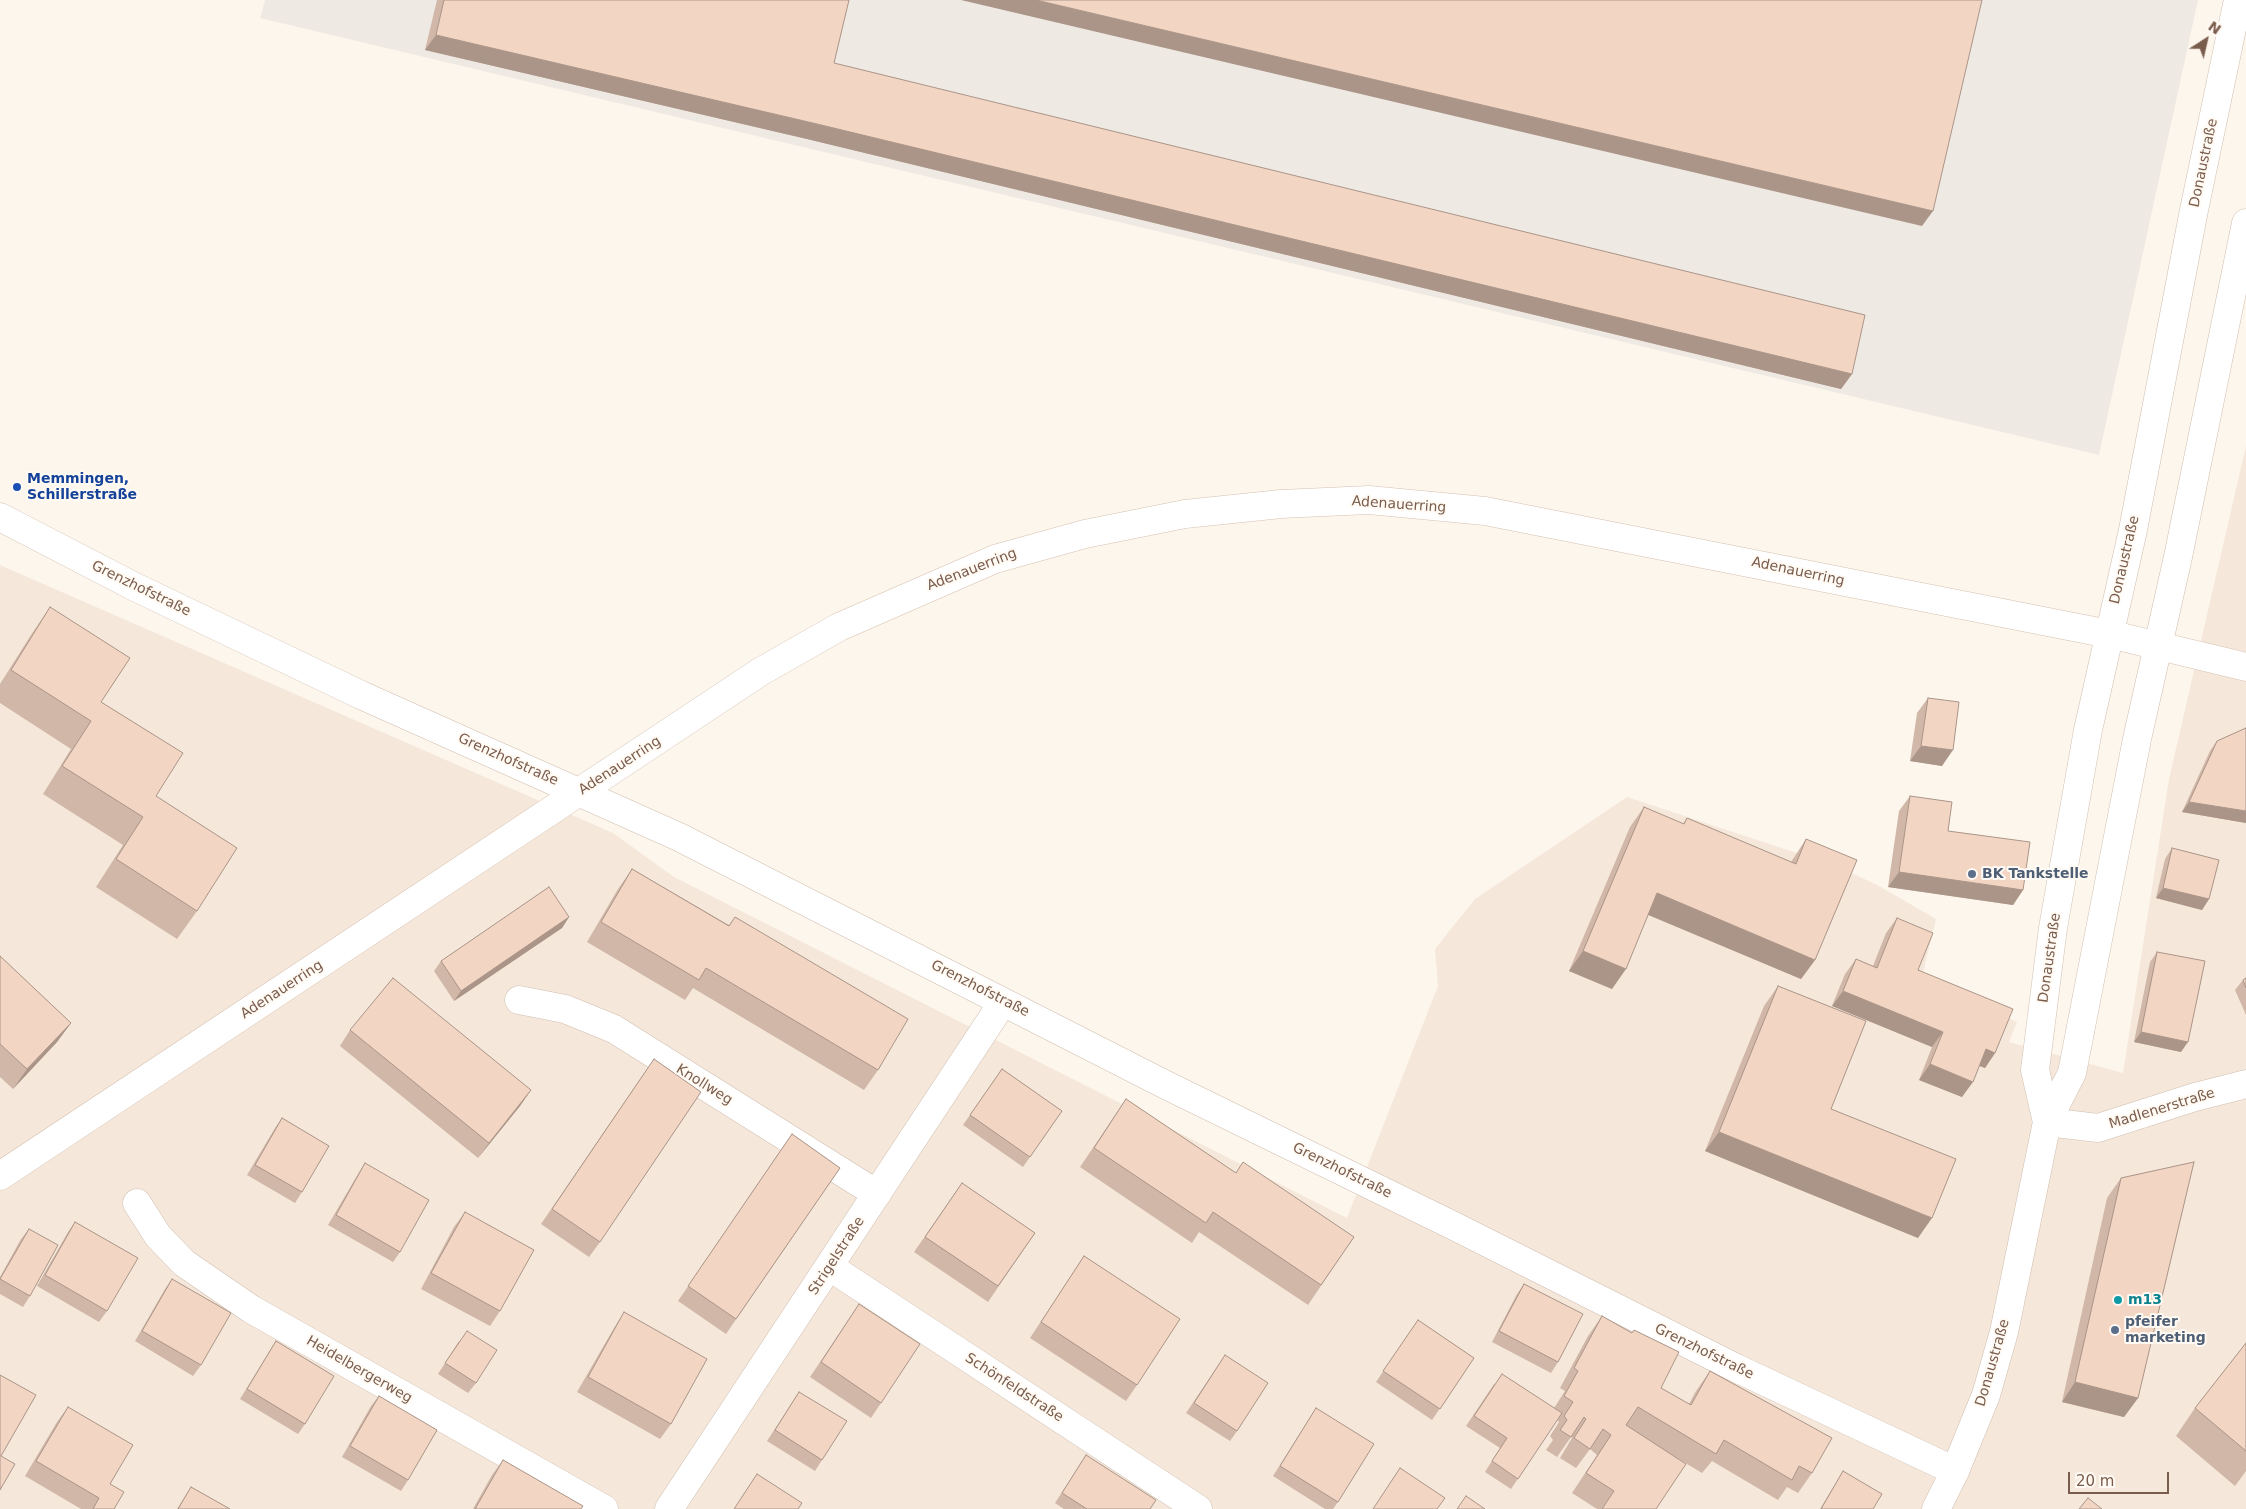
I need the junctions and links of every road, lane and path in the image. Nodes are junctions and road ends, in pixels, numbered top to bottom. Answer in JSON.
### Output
{"nodes":[{"id":1,"x":2238,"y":0,"type":"edge"},
{"id":2,"x":2246,"y":223,"type":"edge"},
{"id":3,"x":0,"y":517,"type":"edge"},
{"id":4,"x":2109,"y":634,"type":"junction"},
{"id":5,"x":2158,"y":646,"type":"junction"},
{"id":6,"x":2246,"y":667,"type":"edge"},
{"id":7,"x":580,"y":792,"type":"junction"},
{"id":8,"x":519,"y":1000,"type":"dead end"},
{"id":9,"x":1003,"y":1002,"type":"junction"},
{"id":10,"x":2246,"y":1084,"type":"edge"},
{"id":11,"x":2047,"y":1122,"type":"junction"},
{"id":12,"x":0,"y":1176,"type":"edge"},
{"id":13,"x":878,"y":1194,"type":"junction"},
{"id":14,"x":137,"y":1203,"type":"dead end"},
{"id":15,"x":830,"y":1267,"type":"junction"},
{"id":16,"x":1955,"y":1471,"type":"junction"},
{"id":17,"x":604,"y":1509,"type":"edge"},
{"id":18,"x":669,"y":1509,"type":"edge"},
{"id":19,"x":1198,"y":1509,"type":"edge"},
{"id":20,"x":1936,"y":1509,"type":"edge"}],
"edges":[{"from":1,"to":4,"type":"street","name":"Donaustraße"},
{"from":2,"to":5,"type":"street","name":"Donaustraße"},
{"from":3,"to":7,"type":"street","name":"Grenzhofstraße"},
{"from":4,"to":5,"type":"street","name":"Adenauerring"},
{"from":4,"to":7,"type":"street","name":"Adenauerring"},
{"from":4,"to":11,"type":"street","name":"Donaustraße"},
{"from":5,"to":6,"type":"street","name":"Adenauerring"},
{"from":5,"to":11,"type":"street","name":"Donaustraße"},
{"from":7,"to":9,"type":"street","name":"Grenzhofstraße"},
{"from":7,"to":12,"type":"street","name":"Adenauerring"},
{"from":8,"to":13,"type":"street","name":"Knollweg"},
{"from":9,"to":13,"type":"street","name":"Strigelstraße"},
{"from":9,"to":16,"type":"street","name":"Grenzhofstraße"},
{"from":10,"to":11,"type":"street","name":"Madlenerstraße"},
{"from":11,"to":16,"type":"street","name":"Donaustraße"},
{"from":13,"to":15,"type":"street","name":"Strigelstraße"},
{"from":14,"to":17,"type":"street","name":"Heidelbergerweg"},
{"from":15,"to":18,"type":"street","name":"Strigelstraße"},
{"from":15,"to":19,"type":"street","name":"Schönfeldstraße"},
{"from":16,"to":20,"type":"street","name":"Donaustraße"}]}
